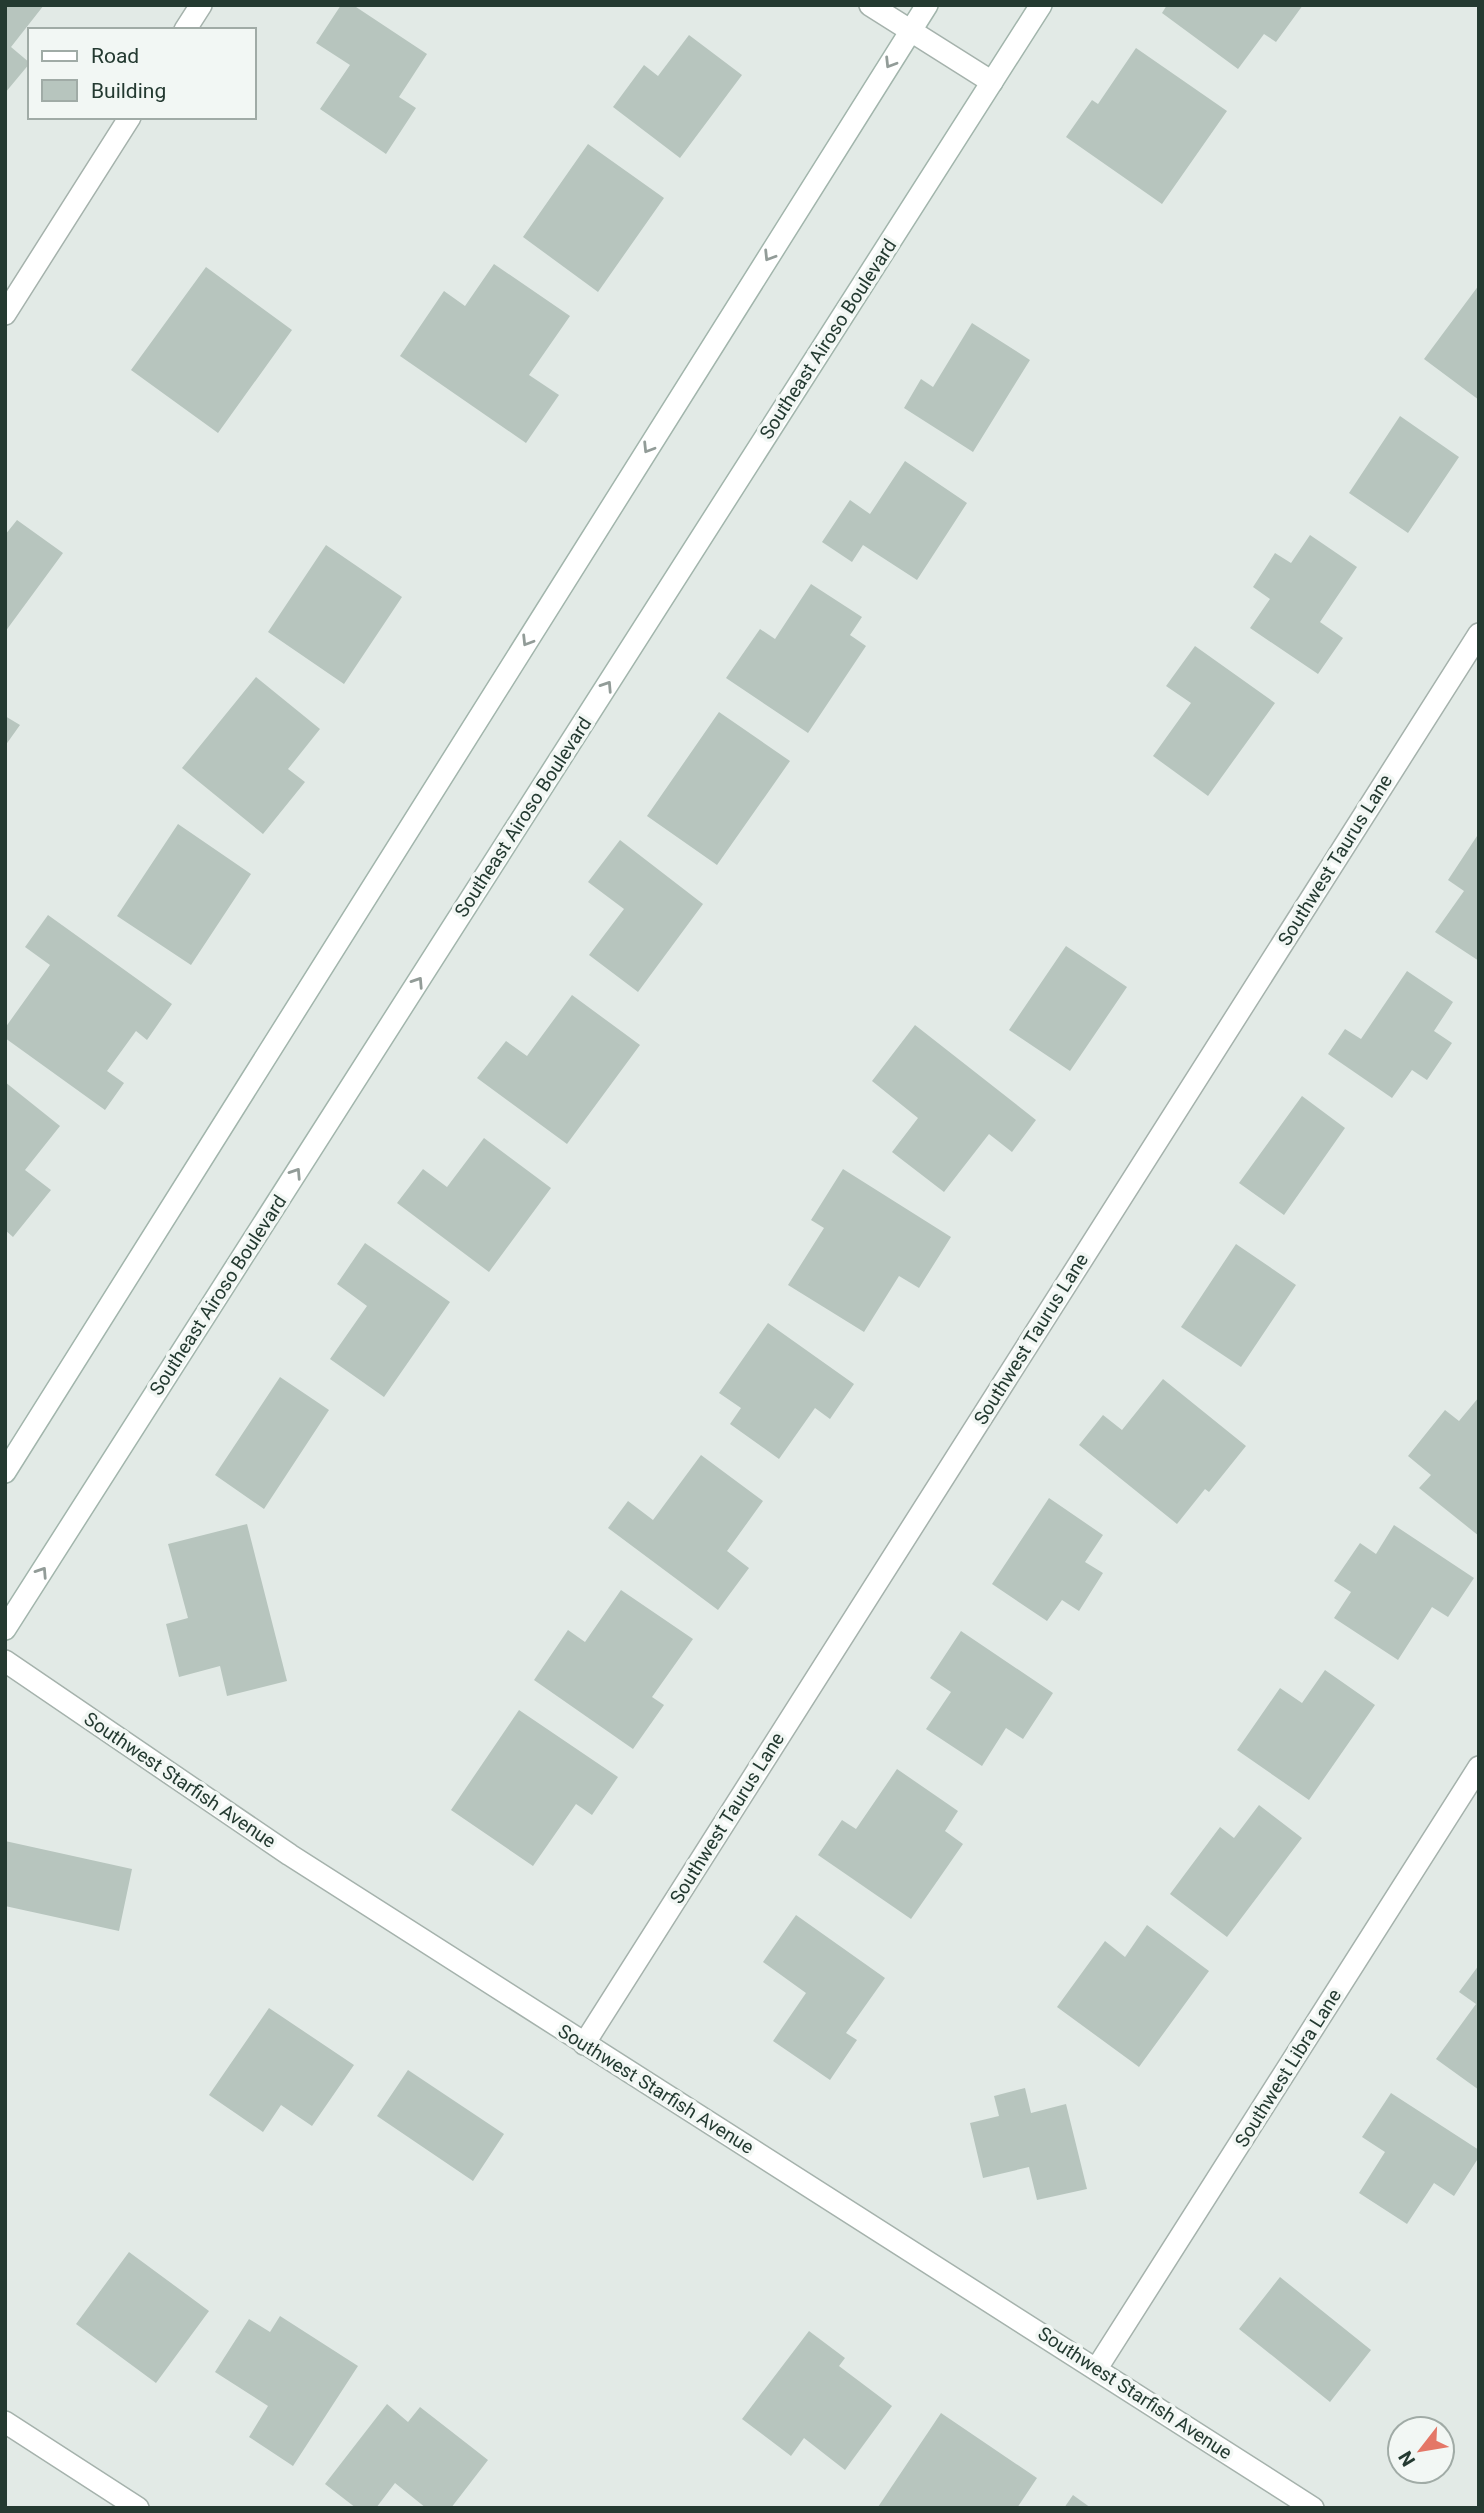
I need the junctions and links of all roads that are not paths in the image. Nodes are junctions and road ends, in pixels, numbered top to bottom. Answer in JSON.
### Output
{"nodes":[{"id":1,"x":201,"y":5,"type":"edge"},
{"id":2,"x":870,"y":5,"type":"edge"},
{"id":3,"x":927,"y":5,"type":"edge"},
{"id":4,"x":1041,"y":5,"type":"edge"},
{"id":5,"x":186,"y":28,"type":"edge"},
{"id":6,"x":911,"y":30,"type":"junction"},
{"id":7,"x":992,"y":82,"type":"junction"},
{"id":8,"x":129,"y":119,"type":"edge"},
{"id":9,"x":5,"y":314,"type":"edge"},
{"id":10,"x":1479,"y":634,"type":"edge"},
{"id":11,"x":5,"y":1472,"type":"edge"},
{"id":12,"x":5,"y":1629,"type":"edge"},
{"id":13,"x":5,"y":1661,"type":"edge"},
{"id":14,"x":1479,"y":1767,"type":"edge"},
{"id":15,"x":584,"y":2044,"type":"junction"},
{"id":16,"x":1097,"y":2368,"type":"junction"},
{"id":17,"x":5,"y":2422,"type":"edge"},
{"id":18,"x":138,"y":2508,"type":"edge"},
{"id":19,"x":1313,"y":2508,"type":"edge"}],
"edges":[{"from":1,"to":5,"type":"street"},
{"from":2,"to":6,"type":"street"},
{"from":3,"to":6,"type":"street"},
{"from":4,"to":7,"type":"street","name":"Southeast Airoso Boulevard"},
{"from":6,"to":7,"type":"street"},
{"from":6,"to":11,"type":"street","one_way":true},
{"from":12,"to":7,"type":"street","name":"Southeast Airoso Boulevard","one_way":true},
{"from":8,"to":9,"type":"street"},
{"from":10,"to":15,"type":"street","name":"Southwest Taurus Lane"},
{"from":13,"to":15,"type":"street","name":"Southwest Starfish Avenue"},
{"from":14,"to":16,"type":"street","name":"Southwest Libra Lane"},
{"from":15,"to":16,"type":"street","name":"Southwest Starfish Avenue"},
{"from":16,"to":19,"type":"street","name":"Southwest Starfish Avenue"},
{"from":17,"to":18,"type":"street"}]}
